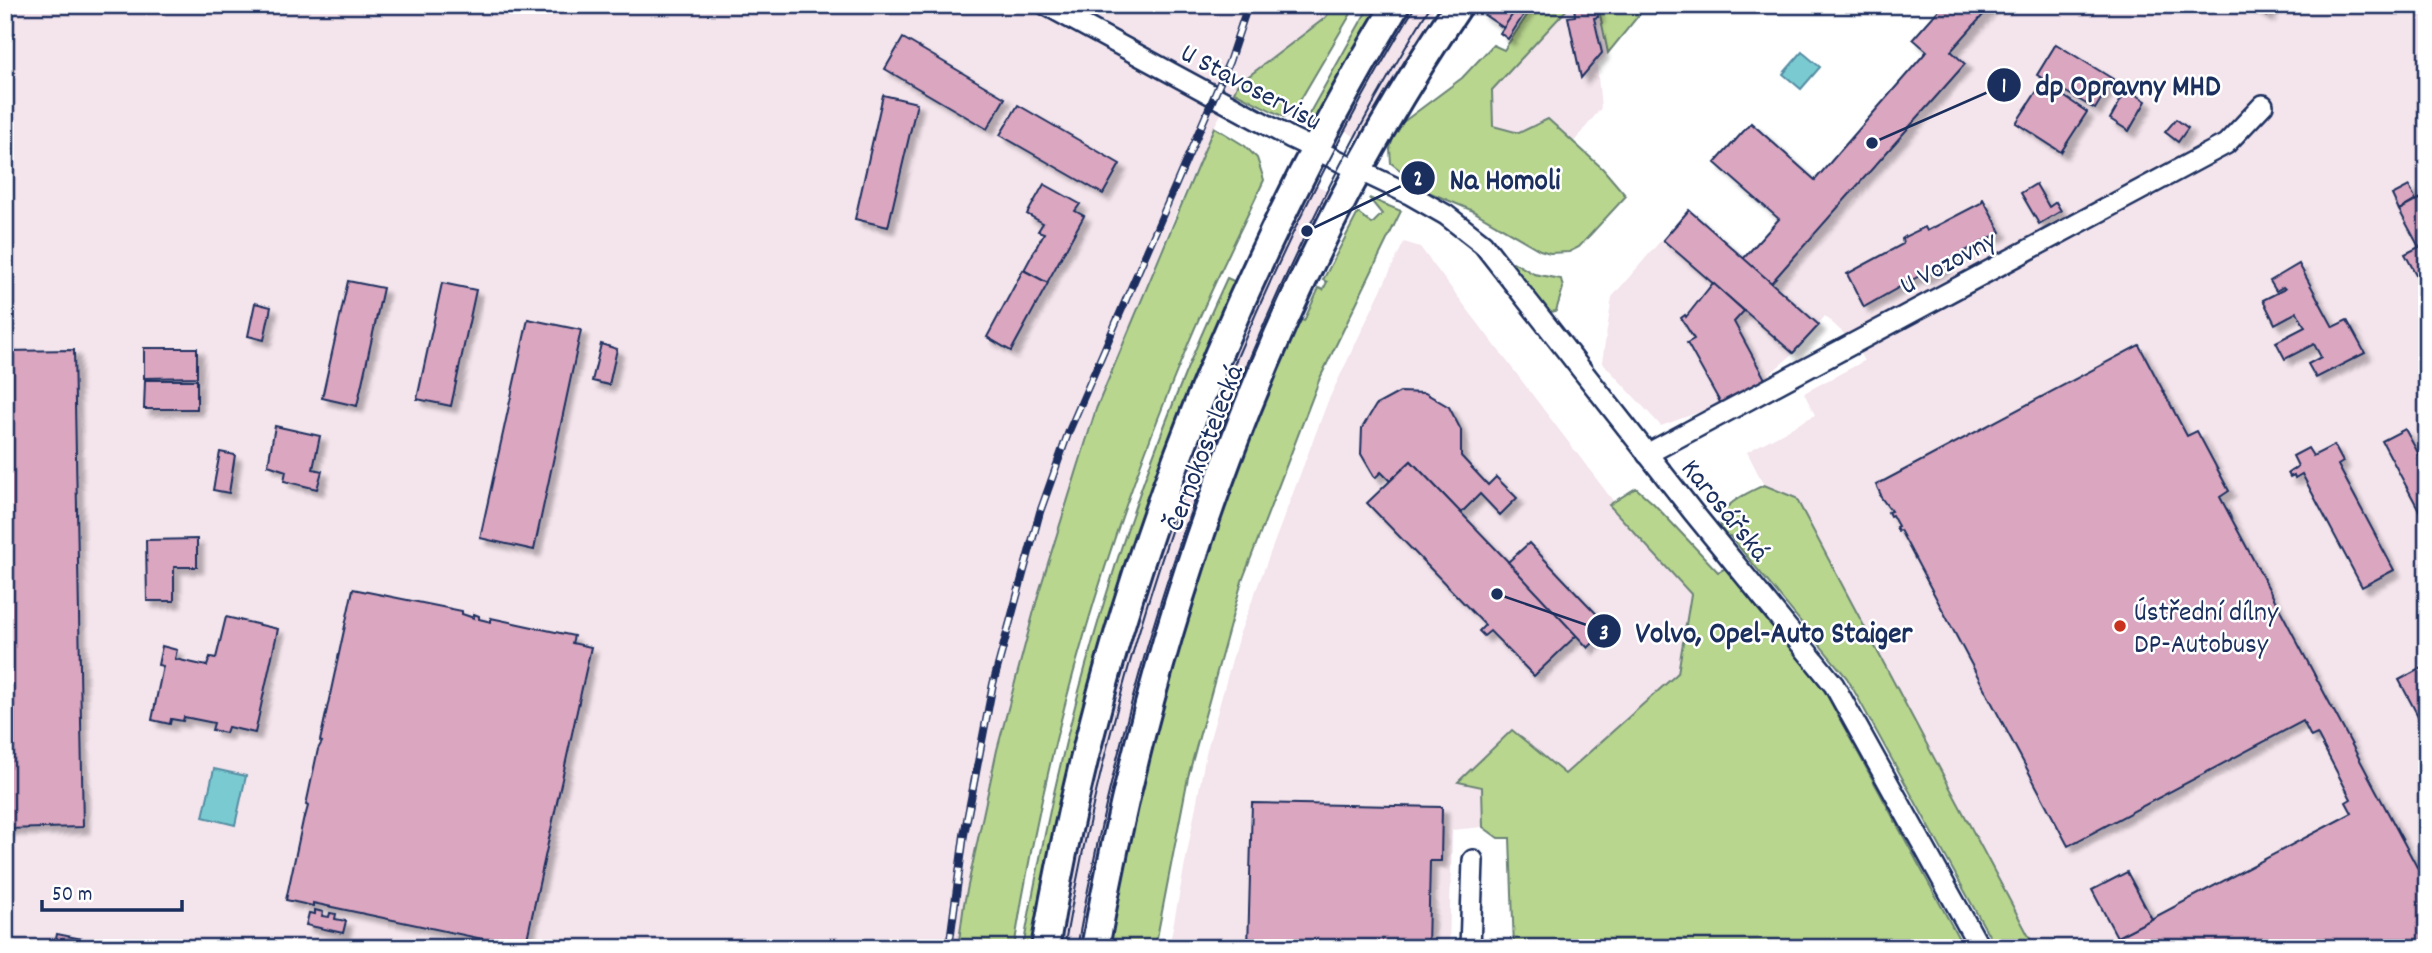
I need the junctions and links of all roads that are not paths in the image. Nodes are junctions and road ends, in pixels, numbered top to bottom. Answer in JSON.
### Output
{"nodes":[{"id":1,"x":1046,"y":5,"type":"edge"},
{"id":2,"x":1396,"y":5,"type":"edge"},
{"id":3,"x":1459,"y":5,"type":"edge"},
{"id":4,"x":2263,"y":105,"type":"dead end"},
{"id":5,"x":1314,"y":149,"type":"junction"},
{"id":6,"x":1360,"y":170,"type":"junction"},
{"id":7,"x":1647,"y":454,"type":"junction"},
{"id":8,"x":1473,"y":860,"type":"dead end"},
{"id":9,"x":1045,"y":948,"type":"edge"},
{"id":10,"x":1095,"y":948,"type":"edge"},
{"id":11,"x":1471,"y":948,"type":"edge"},
{"id":12,"x":1980,"y":948,"type":"edge"}],
"edges":[{"from":1,"to":5,"type":"street","name":"U Stavoservisu"},
{"from":2,"to":5,"type":"main road","name":"Černokostelecká"},
{"from":3,"to":6,"type":"main road","name":"Černokostelecká"},
{"from":4,"to":7,"type":"street","name":"U Vozovny"},
{"from":5,"to":6,"type":"street","name":"U Stavoservisu"},
{"from":5,"to":9,"type":"main road","name":"Černokostelecká"},
{"from":6,"to":7,"type":"street","name":"Karosářská"},
{"from":6,"to":10,"type":"main road","name":"Černokostelecká"},
{"from":7,"to":12,"type":"street","name":"Karosářská"},
{"from":8,"to":11,"type":"street"}]}
